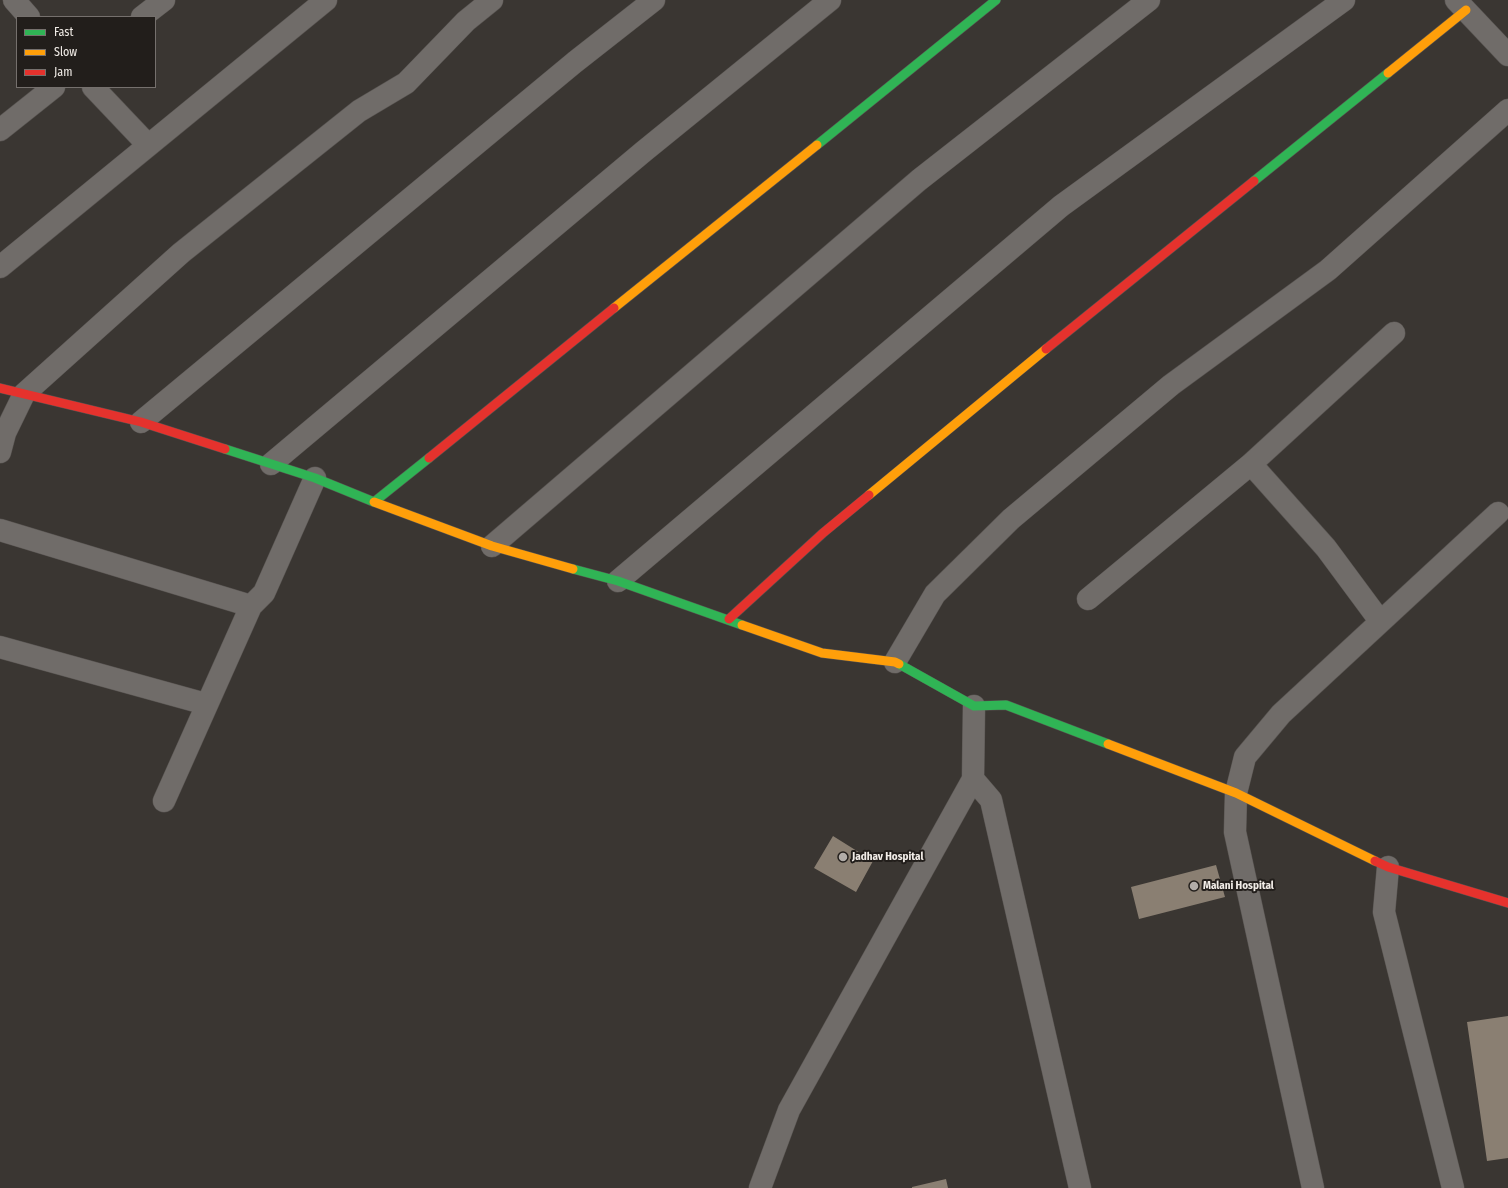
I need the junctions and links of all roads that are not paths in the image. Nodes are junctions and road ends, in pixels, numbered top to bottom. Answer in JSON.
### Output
{"nodes":[{"id":1,"x":14,"y":0,"type":"edge"},
{"id":2,"x":164,"y":0,"type":"edge"},
{"id":3,"x":326,"y":0,"type":"edge"},
{"id":4,"x":492,"y":0,"type":"edge"},
{"id":5,"x":654,"y":0,"type":"edge"},
{"id":6,"x":830,"y":0,"type":"edge"},
{"id":7,"x":996,"y":0,"type":"edge"},
{"id":8,"x":1149,"y":0,"type":"edge"},
{"id":9,"x":1344,"y":0,"type":"edge"},
{"id":10,"x":1461,"y":5,"type":"edge"},
{"id":11,"x":28,"y":16,"type":"edge"},
{"id":12,"x":143,"y":16,"type":"edge"},
{"id":13,"x":1508,"y":55,"type":"edge"},
{"id":14,"x":53,"y":88,"type":"edge"},
{"id":15,"x":94,"y":88,"type":"edge"},
{"id":16,"x":1508,"y":110,"type":"edge"},
{"id":17,"x":0,"y":130,"type":"edge"},
{"id":18,"x":148,"y":145,"type":"junction"},
{"id":19,"x":0,"y":267,"type":"edge"},
{"id":20,"x":1394,"y":332,"type":"dead end"},
{"id":21,"x":0,"y":388,"type":"edge"},
{"id":22,"x":24,"y":394,"type":"junction"},
{"id":23,"x":141,"y":422,"type":"junction"},
{"id":24,"x":0,"y":452,"type":"edge"},
{"id":25,"x":271,"y":464,"type":"junction"},
{"id":26,"x":1251,"y":464,"type":"junction"},
{"id":27,"x":315,"y":478,"type":"junction"},
{"id":28,"x":374,"y":502,"type":"junction"},
{"id":29,"x":1498,"y":513,"type":"dead end"},
{"id":30,"x":0,"y":530,"type":"edge"},
{"id":31,"x":492,"y":546,"type":"junction"},
{"id":32,"x":618,"y":581,"type":"junction"},
{"id":33,"x":1088,"y":598,"type":"dead end"},
{"id":34,"x":251,"y":606,"type":"junction"},
{"id":35,"x":729,"y":619,"type":"junction"},
{"id":36,"x":1380,"y":621,"type":"junction"},
{"id":37,"x":0,"y":647,"type":"edge"},
{"id":38,"x":895,"y":662,"type":"junction"},
{"id":39,"x":206,"y":704,"type":"junction"},
{"id":40,"x":974,"y":706,"type":"junction"},
{"id":41,"x":973,"y":779,"type":"junction"},
{"id":42,"x":1236,"y":793,"type":"junction"},
{"id":43,"x":164,"y":801,"type":"dead end"},
{"id":44,"x":1388,"y":867,"type":"junction"},
{"id":45,"x":1508,"y":902,"type":"edge"},
{"id":46,"x":760,"y":1188,"type":"edge"},
{"id":47,"x":1080,"y":1188,"type":"edge"},
{"id":48,"x":1313,"y":1188,"type":"edge"},
{"id":49,"x":1453,"y":1188,"type":"edge"}],
"edges":[{"from":1,"to":11,"type":"street"},
{"from":2,"to":12,"type":"street"},
{"from":3,"to":18,"type":"street"},
{"from":4,"to":22,"type":"street"},
{"from":5,"to":23,"type":"street"},
{"from":6,"to":25,"type":"street"},
{"from":7,"to":28,"type":"street"},
{"from":8,"to":31,"type":"street"},
{"from":9,"to":32,"type":"street"},
{"from":10,"to":13,"type":"street"},
{"from":10,"to":35,"type":"street"},
{"from":14,"to":17,"type":"street"},
{"from":15,"to":18,"type":"street"},
{"from":16,"to":38,"type":"street"},
{"from":18,"to":19,"type":"street"},
{"from":20,"to":26,"type":"street"},
{"from":21,"to":22,"type":"street"},
{"from":22,"to":23,"type":"street"},
{"from":22,"to":24,"type":"street"},
{"from":23,"to":25,"type":"street"},
{"from":25,"to":27,"type":"street"},
{"from":26,"to":33,"type":"street"},
{"from":26,"to":36,"type":"street"},
{"from":27,"to":28,"type":"street"},
{"from":27,"to":34,"type":"street"},
{"from":28,"to":31,"type":"street"},
{"from":29,"to":36,"type":"street"},
{"from":30,"to":34,"type":"street"},
{"from":31,"to":32,"type":"street"},
{"from":32,"to":35,"type":"street"},
{"from":34,"to":39,"type":"street"},
{"from":35,"to":38,"type":"street"},
{"from":36,"to":42,"type":"street"},
{"from":37,"to":39,"type":"street"},
{"from":38,"to":40,"type":"street"},
{"from":39,"to":43,"type":"street"},
{"from":40,"to":41,"type":"street"},
{"from":40,"to":42,"type":"street"},
{"from":41,"to":46,"type":"street"},
{"from":41,"to":47,"type":"street"},
{"from":42,"to":44,"type":"street"},
{"from":42,"to":48,"type":"street"},
{"from":44,"to":45,"type":"street"},
{"from":44,"to":49,"type":"street"}]}
